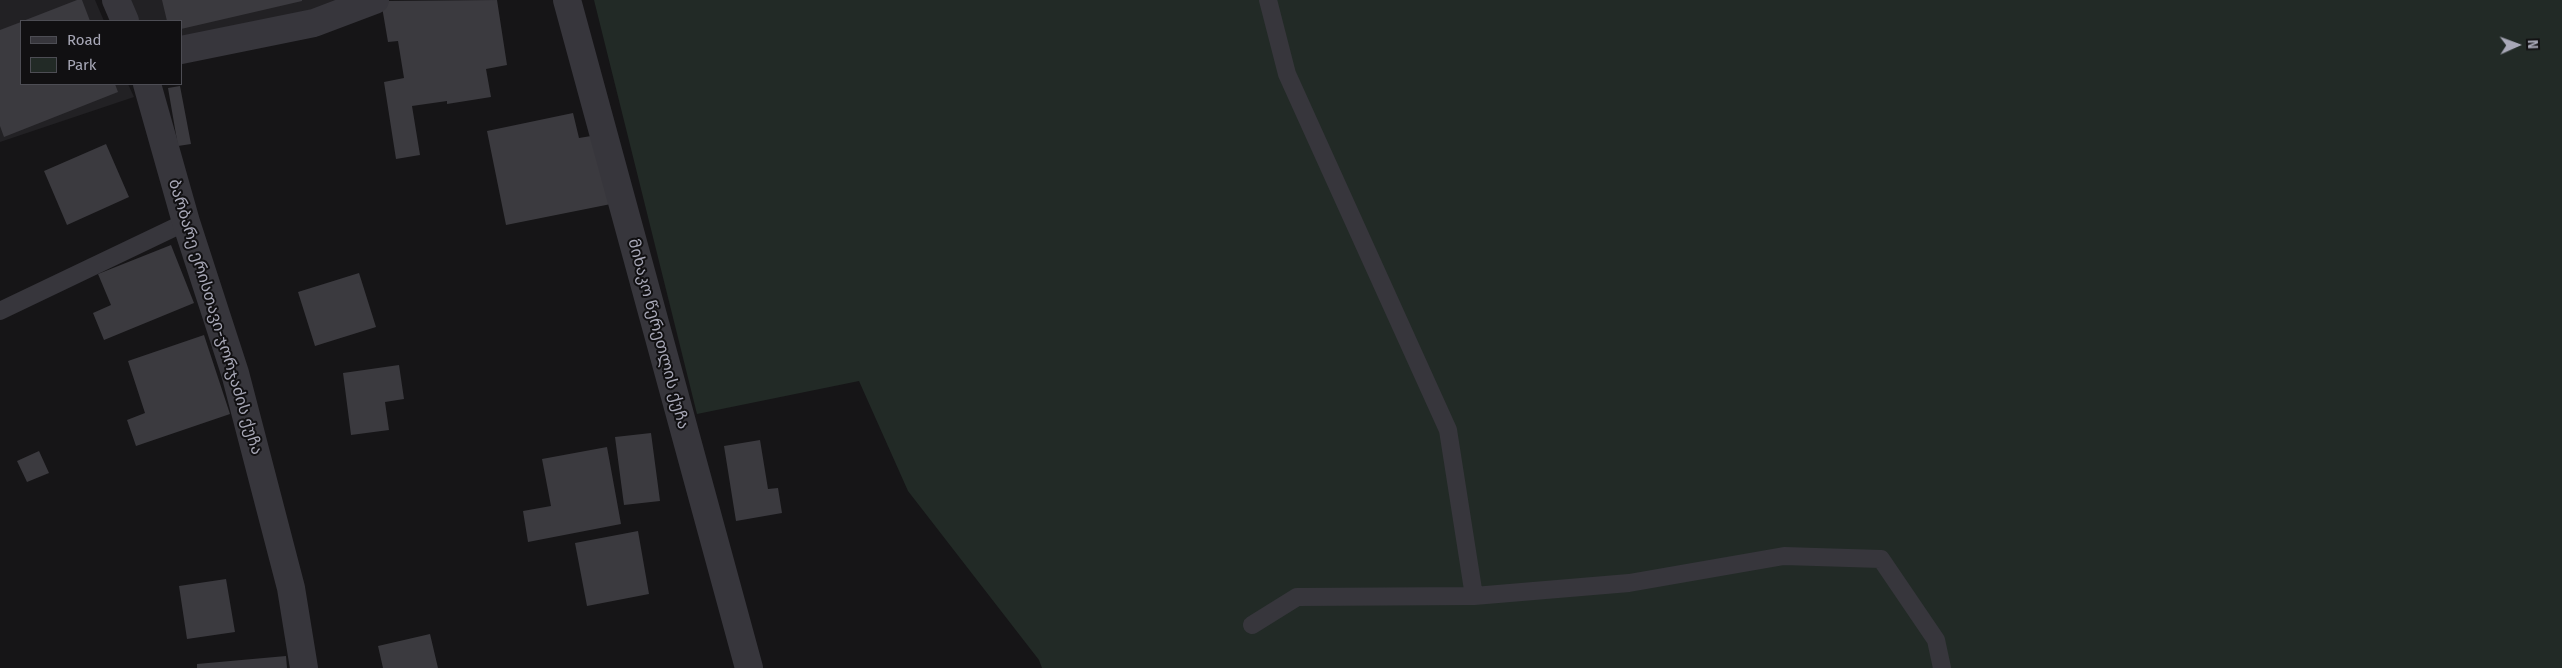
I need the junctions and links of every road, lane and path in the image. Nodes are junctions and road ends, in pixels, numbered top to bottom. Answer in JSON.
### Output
{"nodes":[{"id":1,"x":116,"y":0,"type":"edge"},
{"id":2,"x":375,"y":0,"type":"edge"},
{"id":3,"x":567,"y":0,"type":"edge"},
{"id":4,"x":1268,"y":0,"type":"edge"},
{"id":5,"x":124,"y":20,"type":"edge"},
{"id":6,"x":182,"y":50,"type":"edge"},
{"id":7,"x":147,"y":85,"type":"edge"},
{"id":8,"x":186,"y":222,"type":"junction"},
{"id":9,"x":0,"y":311,"type":"edge"},
{"id":10,"x":1474,"y":596,"type":"junction"},
{"id":11,"x":1252,"y":626,"type":"dead end"},
{"id":12,"x":304,"y":668,"type":"edge"},
{"id":13,"x":749,"y":668,"type":"edge"},
{"id":14,"x":1942,"y":668,"type":"edge"}],
"edges":[{"from":1,"to":5,"type":"street"},
{"from":2,"to":6,"type":"street"},
{"from":3,"to":13,"type":"street","name":"მიხაკო წერეთლის ქუჩა"},
{"from":4,"to":10,"type":"lane"},
{"from":7,"to":8,"type":"street","name":"ბარბარე ერისთავი-ჯორჯაძის ქუჩა"},
{"from":8,"to":9,"type":"lane"},
{"from":8,"to":12,"type":"street","name":"ბარბარე ერისთავი-ჯორჯაძის ქუჩა"},
{"from":10,"to":11,"type":"lane"},
{"from":10,"to":14,"type":"lane"}]}
